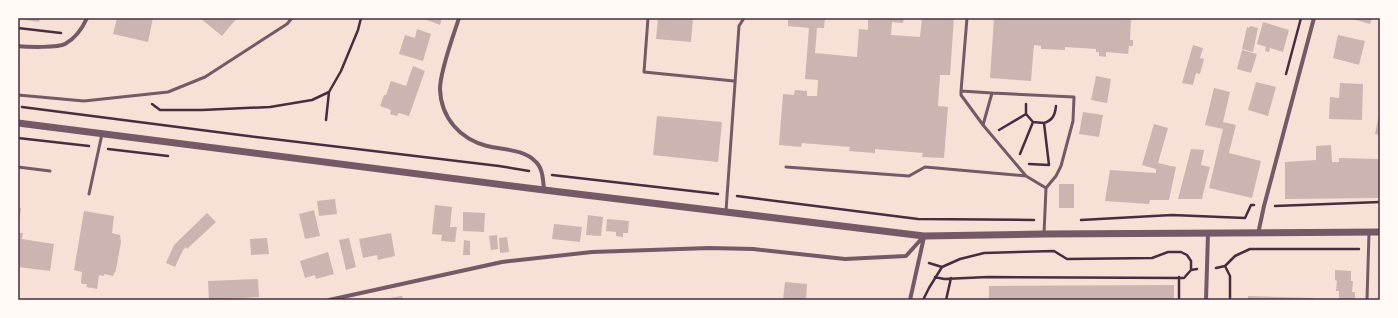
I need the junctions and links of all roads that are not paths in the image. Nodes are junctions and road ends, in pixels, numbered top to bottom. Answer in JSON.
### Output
{"nodes":[{"id":1,"x":87,"y":18,"type":"edge"},
{"id":2,"x":292,"y":18,"type":"edge"},
{"id":3,"x":459,"y":18,"type":"edge"},
{"id":4,"x":648,"y":18,"type":"edge"},
{"id":5,"x":744,"y":18,"type":"edge"},
{"id":6,"x":967,"y":18,"type":"edge"},
{"id":7,"x":1314,"y":18,"type":"edge"},
{"id":8,"x":18,"y":46,"type":"edge"},
{"id":9,"x":734,"y":81,"type":"junction"},
{"id":10,"x":961,"y":91,"type":"junction"},
{"id":11,"x":992,"y":93,"type":"junction"},
{"id":12,"x":18,"y":95,"type":"edge"},
{"id":13,"x":18,"y":123,"type":"edge"},
{"id":14,"x":983,"y":125,"type":"junction"},
{"id":15,"x":102,"y":134,"type":"junction"},
{"id":16,"x":18,"y":167,"type":"edge"},
{"id":17,"x":786,"y":167,"type":"dead end"},
{"id":18,"x":50,"y":171,"type":"dead end"},
{"id":19,"x":1026,"y":176,"type":"junction"},
{"id":20,"x":1046,"y":188,"type":"junction"},
{"id":21,"x":544,"y":190,"type":"junction"},
{"id":22,"x":89,"y":194,"type":"dead end"},
{"id":23,"x":726,"y":212,"type":"junction"},
{"id":24,"x":1380,"y":232,"type":"edge"},
{"id":25,"x":1368,"y":233,"type":"junction"},
{"id":26,"x":1044,"y":234,"type":"junction"},
{"id":27,"x":1208,"y":234,"type":"junction"},
{"id":28,"x":1258,"y":234,"type":"junction"},
{"id":29,"x":924,"y":236,"type":"junction"},
{"id":30,"x":329,"y":300,"type":"edge"},
{"id":31,"x":910,"y":300,"type":"edge"},
{"id":32,"x":1206,"y":300,"type":"edge"},
{"id":33,"x":1367,"y":300,"type":"edge"}],
"edges":[{"from":1,"to":8,"type":"street"},
{"from":2,"to":12,"type":"lane"},
{"from":3,"to":21,"type":"street"},
{"from":4,"to":9,"type":"lane"},
{"from":5,"to":9,"type":"lane"},
{"from":6,"to":10,"type":"lane"},
{"from":7,"to":28,"type":"street"},
{"from":9,"to":23,"type":"lane"},
{"from":10,"to":11,"type":"lane"},
{"from":10,"to":14,"type":"lane"},
{"from":11,"to":14,"type":"lane"},
{"from":11,"to":20,"type":"lane"},
{"from":13,"to":15,"type":"street"},
{"from":14,"to":19,"type":"lane"},
{"from":15,"to":21,"type":"street"},
{"from":15,"to":22,"type":"lane"},
{"from":16,"to":18,"type":"lane"},
{"from":17,"to":19,"type":"lane"},
{"from":19,"to":20,"type":"lane"},
{"from":20,"to":26,"type":"lane"},
{"from":21,"to":23,"type":"street"},
{"from":23,"to":29,"type":"street"},
{"from":24,"to":25,"type":"street"},
{"from":25,"to":28,"type":"street"},
{"from":25,"to":33,"type":"lane"},
{"from":26,"to":27,"type":"street"},
{"from":26,"to":29,"type":"street"},
{"from":27,"to":28,"type":"street"},
{"from":27,"to":32,"type":"street"},
{"from":29,"to":30,"type":"street"},
{"from":29,"to":31,"type":"street"}]}
